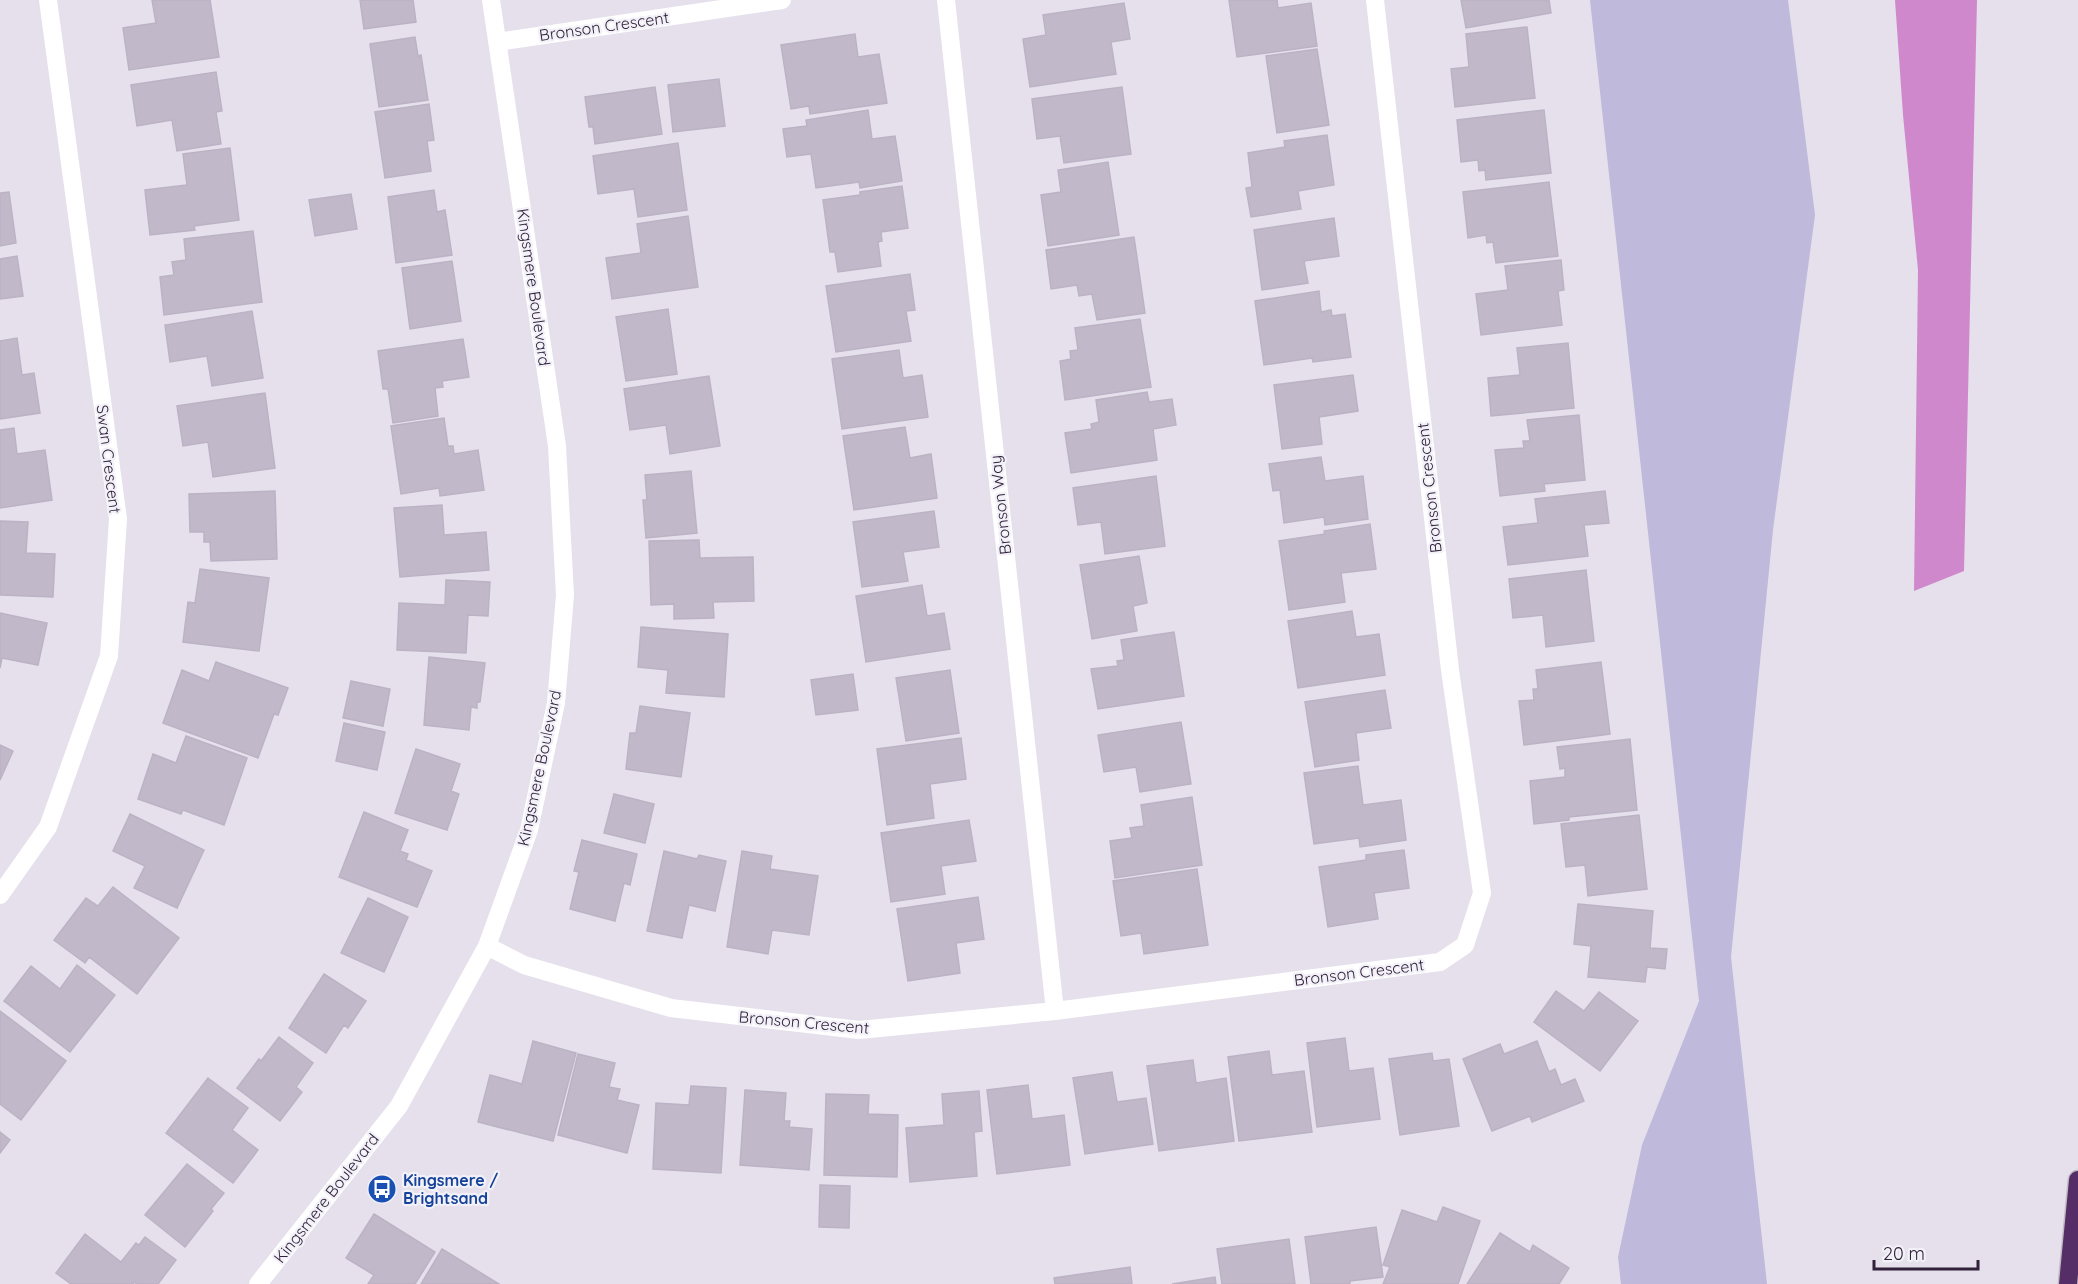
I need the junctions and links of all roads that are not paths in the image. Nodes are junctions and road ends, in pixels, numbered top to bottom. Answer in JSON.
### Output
{"nodes":[{"id":1,"x":48,"y":0,"type":"edge"},
{"id":2,"x":491,"y":0,"type":"edge"},
{"id":3,"x":782,"y":0,"type":"edge"},
{"id":4,"x":946,"y":0,"type":"edge"},
{"id":5,"x":1375,"y":0,"type":"edge"},
{"id":6,"x":497,"y":42,"type":"junction"},
{"id":7,"x":0,"y":895,"type":"edge"},
{"id":8,"x":487,"y":946,"type":"junction"},
{"id":9,"x":1055,"y":1011,"type":"junction"},
{"id":10,"x":2078,"y":1180,"type":"edge"},
{"id":11,"x":258,"y":1284,"type":"edge"},
{"id":12,"x":2068,"y":1284,"type":"edge"}],
"edges":[{"from":1,"to":7,"type":"street","name":"Swan Crescent"},
{"from":2,"to":6,"type":"street","name":"Kingsmere Boulevard"},
{"from":3,"to":6,"type":"street","name":"Bronson Crescent"},
{"from":4,"to":9,"type":"street","name":"Bronson Way"},
{"from":5,"to":9,"type":"street","name":"Bronson Crescent"},
{"from":6,"to":8,"type":"street","name":"Kingsmere Boulevard"},
{"from":8,"to":9,"type":"street","name":"Bronson Crescent"},
{"from":8,"to":11,"type":"street","name":"Kingsmere Boulevard"},
{"from":10,"to":12,"type":"highway"}]}
